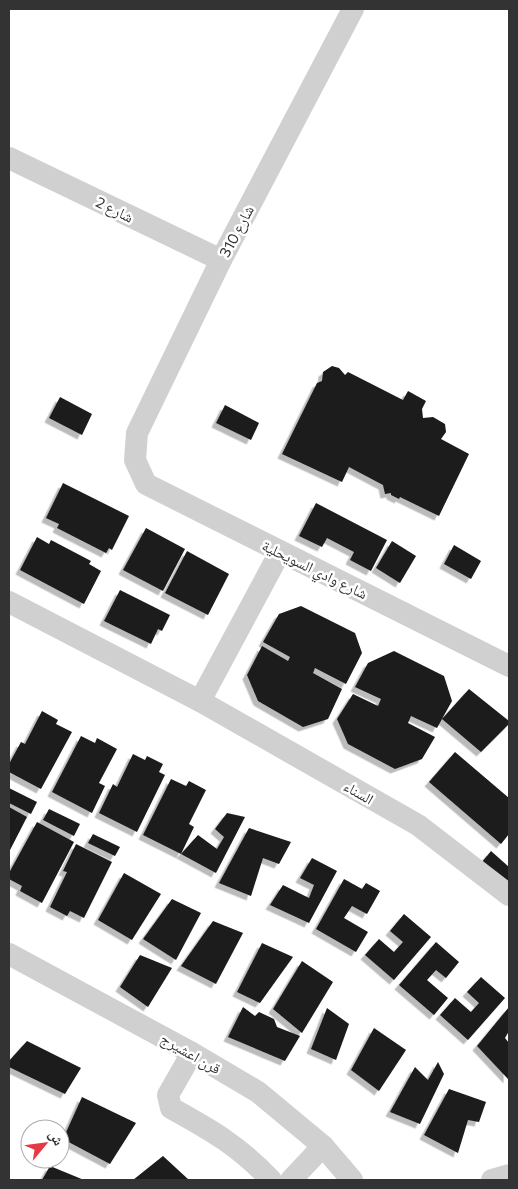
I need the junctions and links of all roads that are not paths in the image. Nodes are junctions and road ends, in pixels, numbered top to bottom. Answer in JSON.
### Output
{"nodes":[{"id":1,"x":353,"y":9,"type":"edge"},
{"id":2,"x":9,"y":158,"type":"edge"},
{"id":3,"x":221,"y":260,"type":"junction"},
{"id":4,"x":135,"y":460,"type":"joint"},
{"id":5,"x":280,"y":552,"type":"junction"},
{"id":6,"x":9,"y":602,"type":"edge"},
{"id":7,"x":509,"y":666,"type":"edge"},
{"id":8,"x":200,"y":701,"type":"junction"},
{"id":9,"x":509,"y":895,"type":"edge"},
{"id":10,"x":9,"y":954,"type":"edge"},
{"id":11,"x":192,"y":1052,"type":"junction"},
{"id":12,"x":323,"y":1146,"type":"junction"},
{"id":13,"x":509,"y":1175,"type":"edge"},
{"id":14,"x":271,"y":1180,"type":"edge"},
{"id":15,"x":291,"y":1180,"type":"edge"},
{"id":16,"x":352,"y":1180,"type":"edge"},
{"id":17,"x":492,"y":1180,"type":"edge"}],
"edges":[{"from":1,"to":3,"type":"street","name":"شارع 310"},
{"from":2,"to":3,"type":"street","name":"شارع 2"},
{"from":3,"to":4,"type":"street","name":"شارع 310"},
{"from":4,"to":5,"type":"street","name":"شارع وادي السويحلية"},
{"from":5,"to":7,"type":"street","name":"شارع وادي السويحلية"},
{"from":5,"to":8,"type":"street"},
{"from":6,"to":8,"type":"street","name":"السناء"},
{"from":8,"to":9,"type":"street","name":"السناء"},
{"from":10,"to":11,"type":"street","name":"قرن اعشيرج"},
{"from":11,"to":12,"type":"street","name":"قرن اعشيرج"},
{"from":11,"to":14,"type":"street"},
{"from":12,"to":15,"type":"street"},
{"from":12,"to":16,"type":"street","name":"قرن اعشيرج"},
{"from":13,"to":17,"type":"street"}]}
